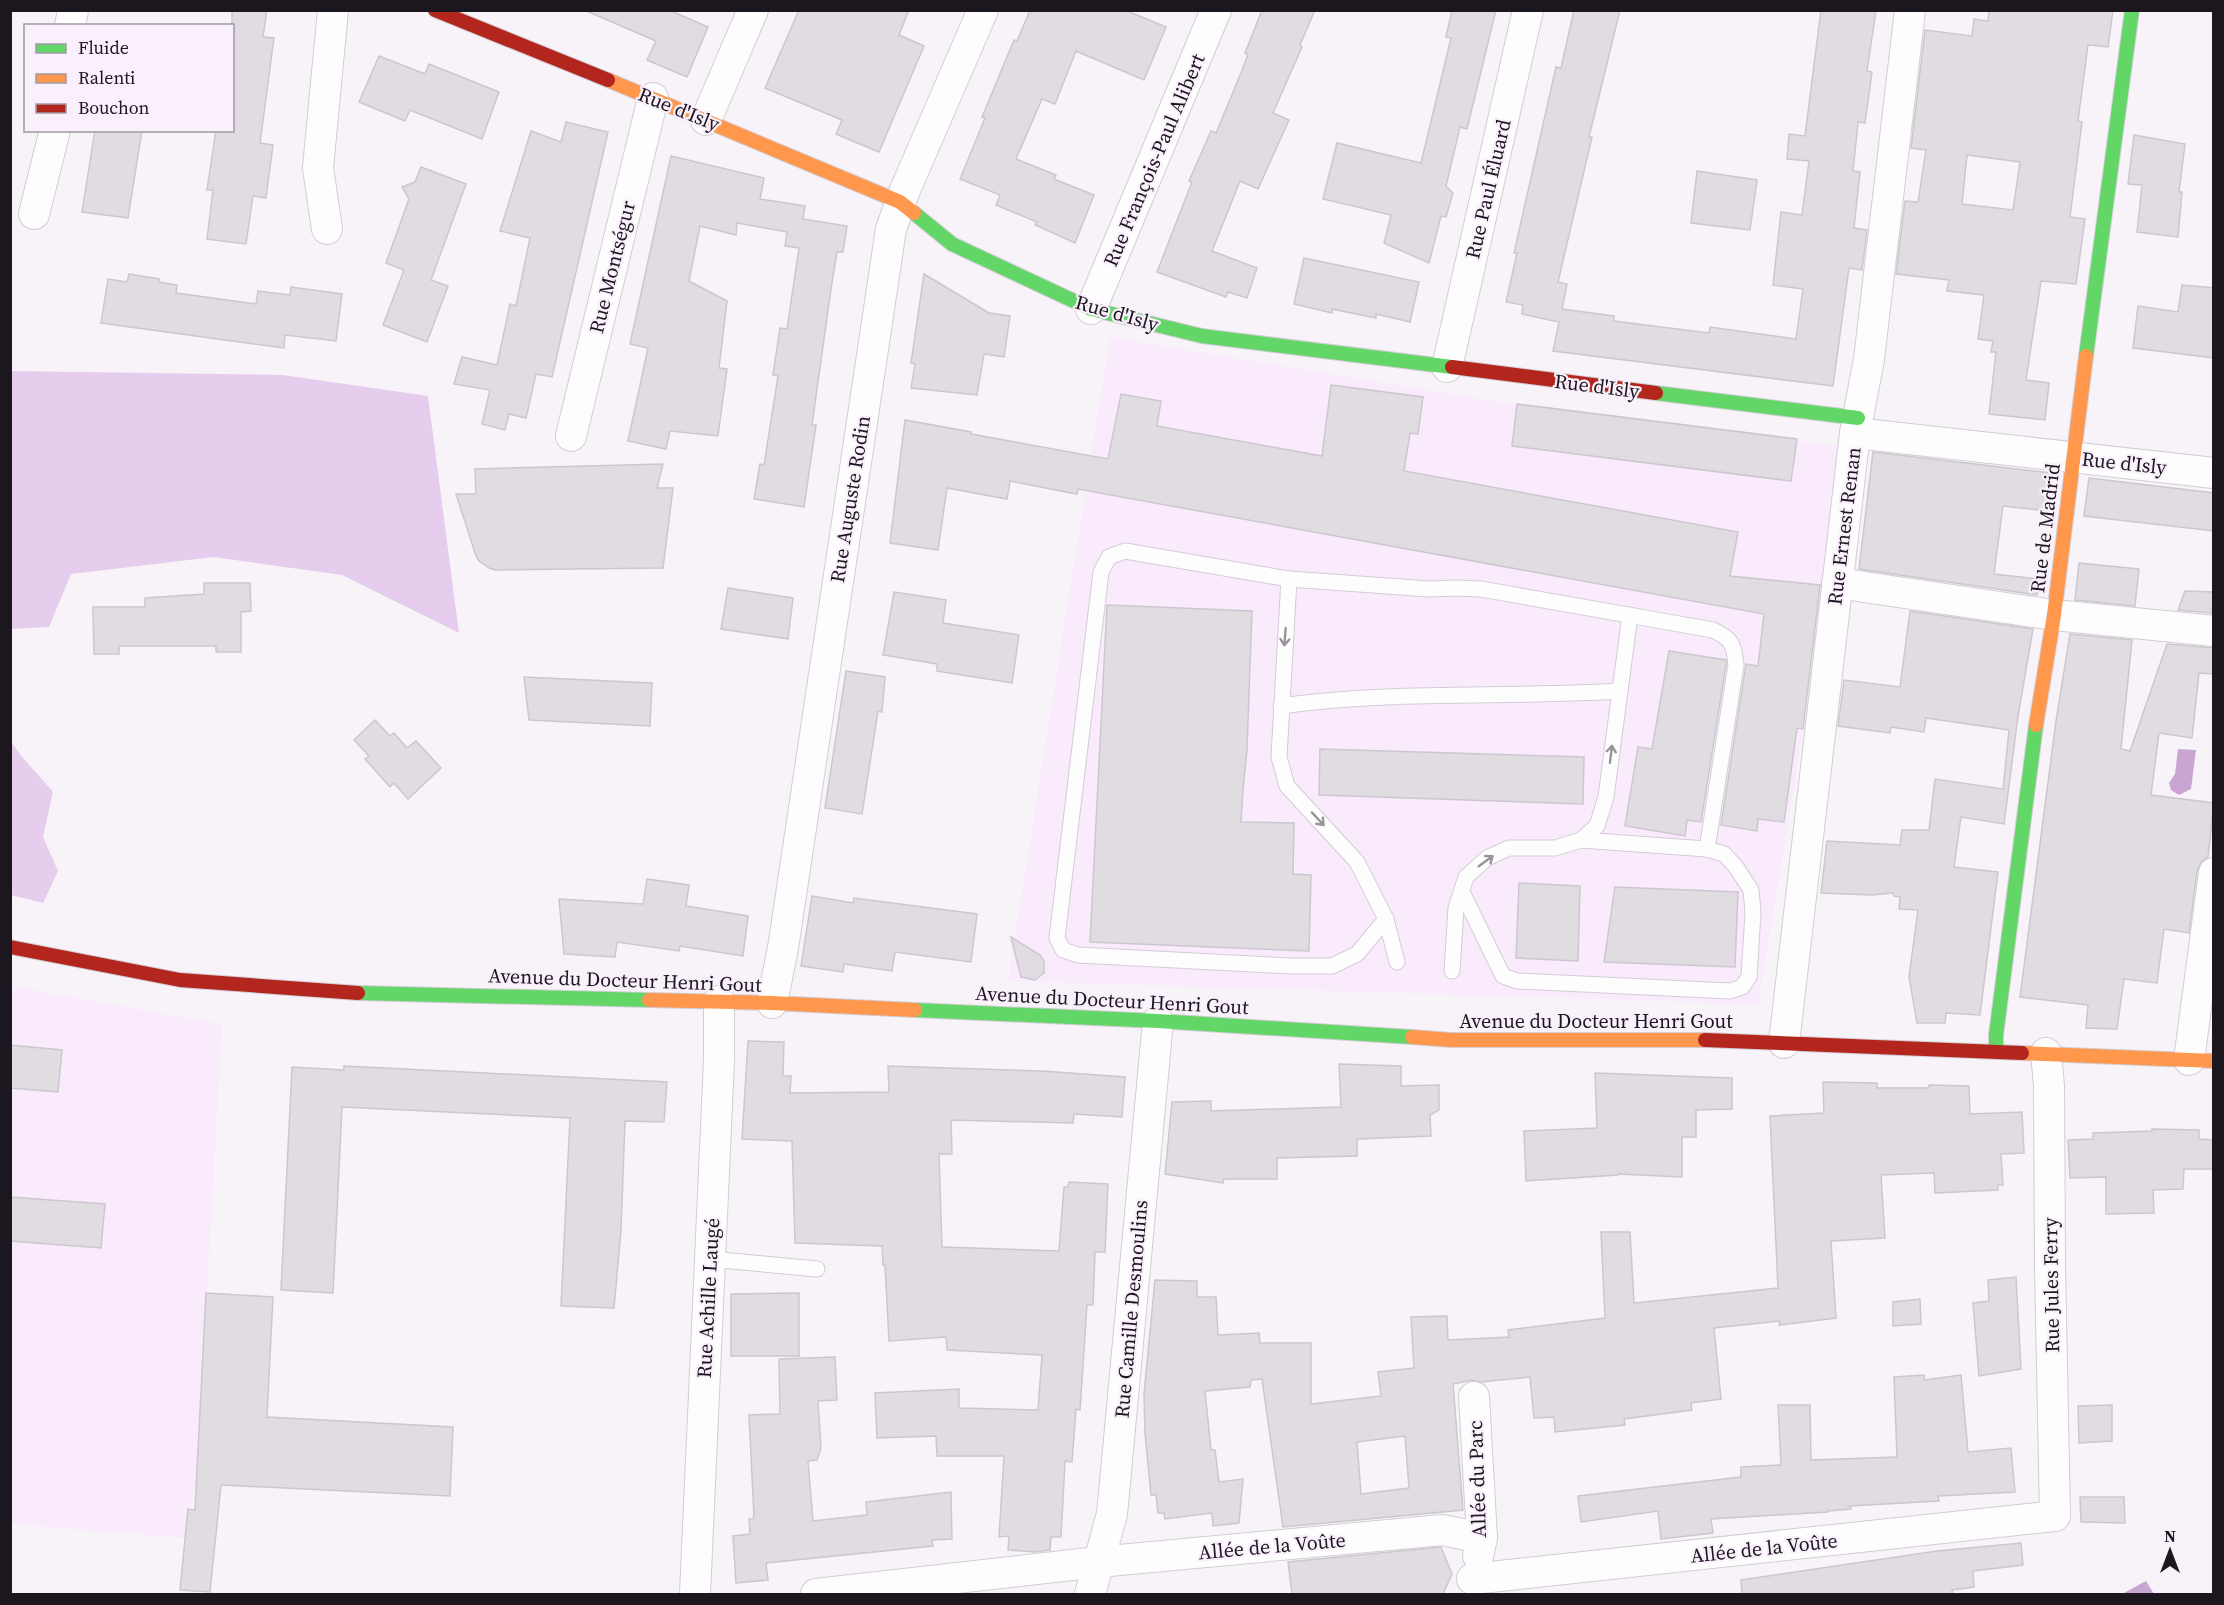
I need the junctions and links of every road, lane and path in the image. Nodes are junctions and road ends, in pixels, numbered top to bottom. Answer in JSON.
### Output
{"nodes":[{"id":1,"x":333,"y":10,"type":"edge"},
{"id":2,"x":435,"y":10,"type":"edge"},
{"id":3,"x":753,"y":10,"type":"edge"},
{"id":4,"x":983,"y":10,"type":"edge"},
{"id":5,"x":1216,"y":10,"type":"edge"},
{"id":6,"x":1528,"y":10,"type":"edge"},
{"id":7,"x":1910,"y":10,"type":"edge"},
{"id":8,"x":2132,"y":10,"type":"edge"},
{"id":9,"x":653,"y":98,"type":"junction"},
{"id":10,"x":706,"y":120,"type":"junction"},
{"id":11,"x":54,"y":132,"type":"edge"},
{"id":12,"x":900,"y":202,"type":"junction"},
{"id":13,"x":34,"y":214,"type":"dead end"},
{"id":14,"x":327,"y":229,"type":"dead end"},
{"id":15,"x":1091,"y":309,"type":"junction"},
{"id":16,"x":1447,"y":367,"type":"junction"},
{"id":17,"x":1857,"y":426,"type":"junction"},
{"id":18,"x":572,"y":436,"type":"dead end"},
{"id":19,"x":2072,"y":458,"type":"junction"},
{"id":20,"x":2214,"y":473,"type":"edge"},
{"id":21,"x":1289,"y":579,"type":"junction"},
{"id":22,"x":1837,"y":583,"type":"junction"},
{"id":23,"x":1630,"y":615,"type":"junction"},
{"id":24,"x":2054,"y":615,"type":"junction"},
{"id":25,"x":2214,"y":631,"type":"edge"},
{"id":26,"x":1620,"y":691,"type":"junction"},
{"id":27,"x":1281,"y":705,"type":"junction"},
{"id":28,"x":1581,"y":840,"type":"junction"},
{"id":29,"x":1707,"y":849,"type":"junction"},
{"id":30,"x":2214,"y":873,"type":"edge"},
{"id":31,"x":1462,"y":892,"type":"junction"},
{"id":32,"x":1386,"y":920,"type":"junction"},
{"id":33,"x":10,"y":948,"type":"edge"},
{"id":34,"x":1397,"y":962,"type":"dead end"},
{"id":35,"x":1452,"y":971,"type":"dead end"},
{"id":36,"x":718,"y":1001,"type":"junction"},
{"id":37,"x":772,"y":1003,"type":"junction"},
{"id":38,"x":1158,"y":1021,"type":"junction"},
{"id":39,"x":1784,"y":1043,"type":"junction"},
{"id":40,"x":1996,"y":1051,"type":"junction"},
{"id":41,"x":2046,"y":1053,"type":"junction"},
{"id":42,"x":2201,"y":1060,"type":"edge"},
{"id":43,"x":710,"y":1259,"type":"junction"},
{"id":44,"x":816,"y":1269,"type":"dead end"},
{"id":45,"x":1474,"y":1397,"type":"dead end"},
{"id":46,"x":2055,"y":1516,"type":"joint"},
{"id":47,"x":1482,"y":1538,"type":"junction"},
{"id":48,"x":1098,"y":1562,"type":"junction"},
{"id":49,"x":1469,"y":1587,"type":"edge"},
{"id":50,"x":695,"y":1594,"type":"edge"},
{"id":51,"x":816,"y":1594,"type":"edge"},
{"id":52,"x":1090,"y":1594,"type":"edge"}],
"edges":[{"from":1,"to":14,"type":"street"},
{"from":2,"to":9,"type":"street","name":"Rue d'Isly"},
{"from":3,"to":10,"type":"street"},
{"from":4,"to":12,"type":"street","name":"Rue Auguste Rodin"},
{"from":5,"to":15,"type":"street","name":"Rue François-Paul Alibert"},
{"from":6,"to":16,"type":"street","name":"Rue Paul Éluard"},
{"from":7,"to":17,"type":"street","name":"Rue Ernest Renan"},
{"from":8,"to":19,"type":"street","name":"Rue de Madrid"},
{"from":9,"to":10,"type":"street","name":"Rue d'Isly"},
{"from":9,"to":18,"type":"street","name":"Rue Montségur"},
{"from":10,"to":12,"type":"street","name":"Rue d'Isly"},
{"from":11,"to":13,"type":"street"},
{"from":12,"to":15,"type":"street","name":"Rue d'Isly"},
{"from":12,"to":37,"type":"street","name":"Rue Auguste Rodin"},
{"from":15,"to":16,"type":"street","name":"Rue d'Isly"},
{"from":16,"to":17,"type":"street","name":"Rue d'Isly"},
{"from":17,"to":19,"type":"street","name":"Rue d'Isly"},
{"from":17,"to":22,"type":"street","name":"Rue Ernest Renan"},
{"from":19,"to":20,"type":"street","name":"Rue d'Isly"},
{"from":19,"to":24,"type":"street","name":"Rue de Madrid"},
{"from":21,"to":23,"type":"lane"},
{"from":21,"to":27,"type":"lane","one_way":true},
{"from":21,"to":32,"type":"lane"},
{"from":22,"to":24,"type":"street"},
{"from":22,"to":39,"type":"street","name":"Rue Ernest Renan"},
{"from":23,"to":26,"type":"lane"},
{"from":23,"to":29,"type":"lane"},
{"from":24,"to":25,"type":"street"},
{"from":24,"to":40,"type":"street","name":"Rue de Madrid"},
{"from":26,"to":27,"type":"lane"},
{"from":28,"to":26,"type":"lane","one_way":true},
{"from":27,"to":32,"type":"lane","one_way":true},
{"from":28,"to":29,"type":"lane"},
{"from":31,"to":28,"type":"lane","one_way":true},
{"from":29,"to":31,"type":"lane"},
{"from":30,"to":42,"type":"street"},
{"from":31,"to":35,"type":"lane"},
{"from":32,"to":34,"type":"lane"},
{"from":33,"to":36,"type":"street","name":"Avenue du Docteur Henri Gout"},
{"from":36,"to":37,"type":"street","name":"Avenue du Docteur Henri Gout"},
{"from":36,"to":43,"type":"street","name":"Rue Achille Laugé"},
{"from":37,"to":38,"type":"street","name":"Avenue du Docteur Henri Gout"},
{"from":38,"to":39,"type":"street","name":"Avenue du Docteur Henri Gout"},
{"from":38,"to":48,"type":"street","name":"Rue Camille Desmoulins"},
{"from":39,"to":40,"type":"street","name":"Avenue du Docteur Henri Gout"},
{"from":40,"to":41,"type":"street","name":"Avenue du Docteur Henri Gout"},
{"from":41,"to":42,"type":"street","name":"Avenue du Docteur Henri Gout"},
{"from":41,"to":46,"type":"street","name":"Rue Jules Ferry"},
{"from":43,"to":44,"type":"lane"},
{"from":43,"to":50,"type":"street","name":"Rue Achille Laugé"},
{"from":45,"to":47,"type":"street","name":"Allée du Parc"},
{"from":46,"to":49,"type":"street","name":"Allée de la Voûte"},
{"from":47,"to":48,"type":"street","name":"Allée de la Voûte"},
{"from":47,"to":49,"type":"street","name":"Allée du Parc"},
{"from":48,"to":51,"type":"street","name":"Allée de la Voûte"},
{"from":48,"to":52,"type":"street","name":"Rue Camille Desmoulins"}]}
